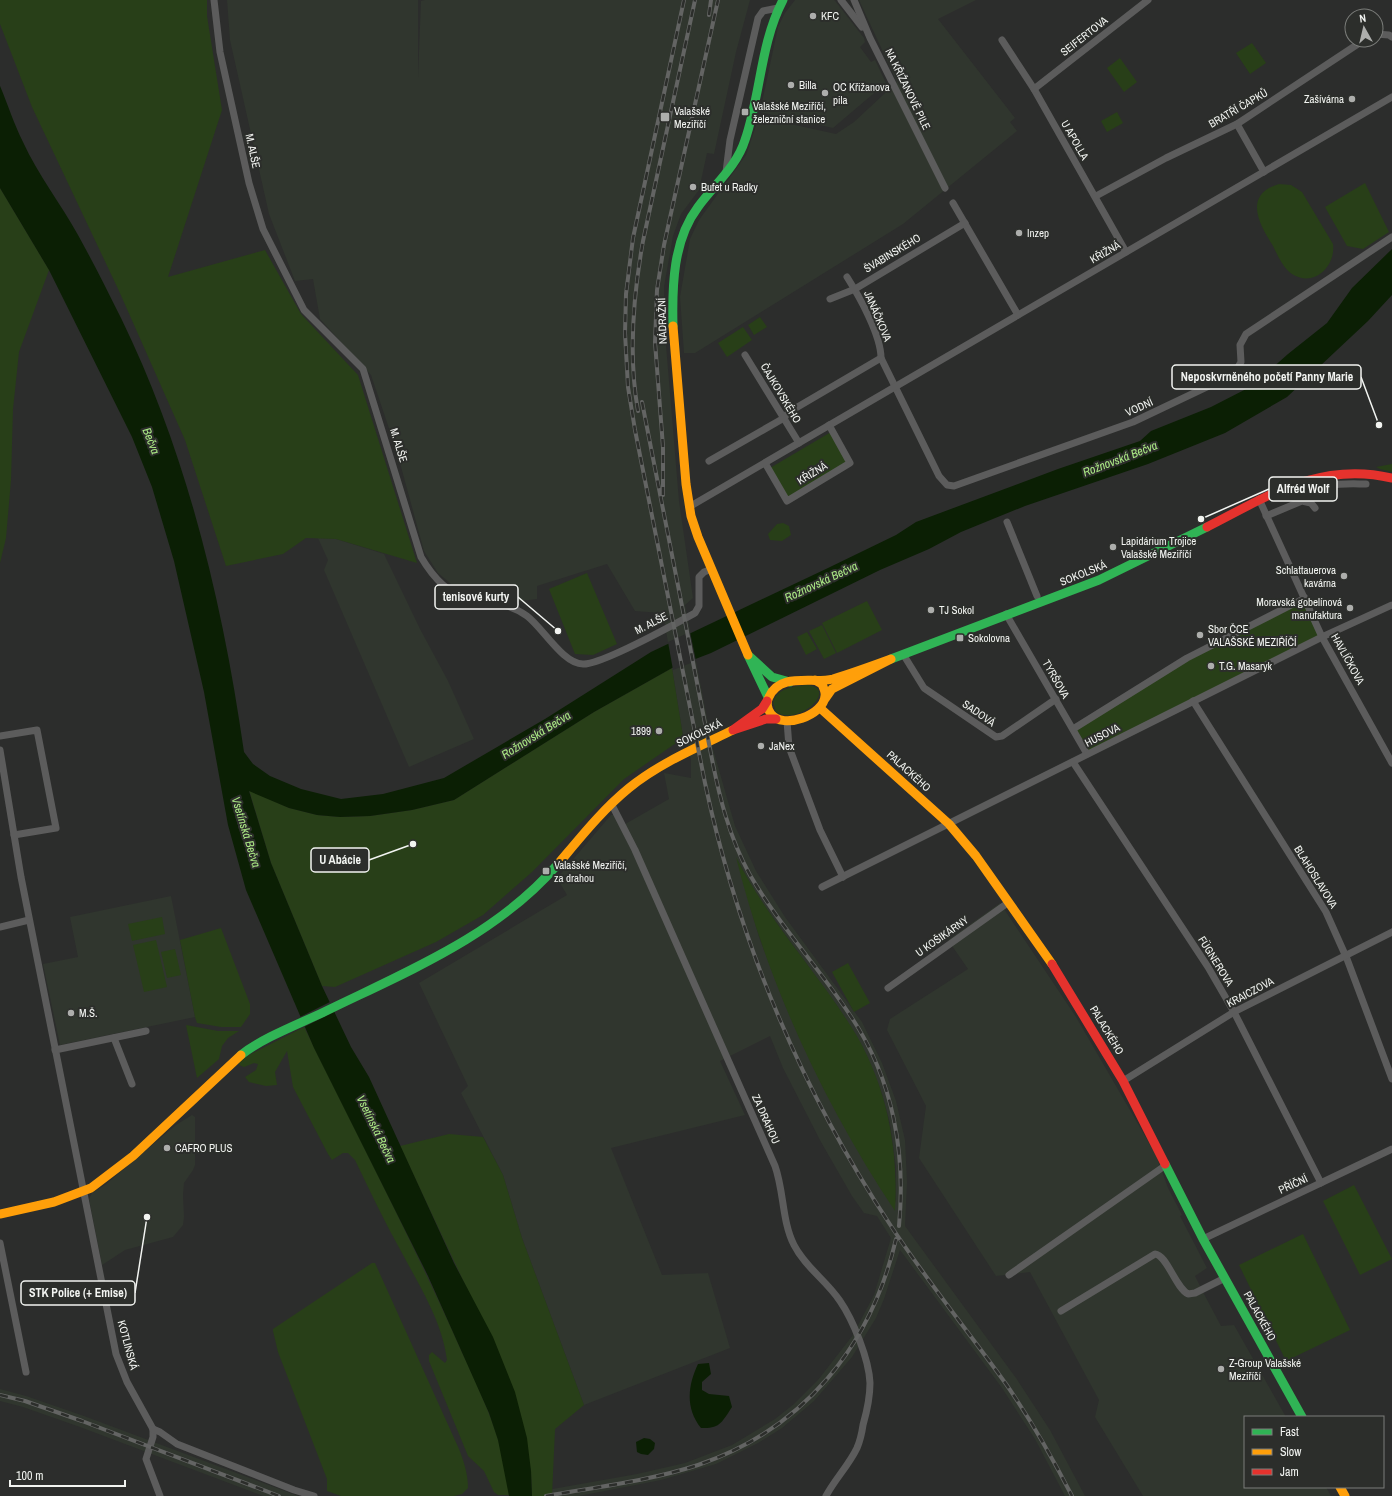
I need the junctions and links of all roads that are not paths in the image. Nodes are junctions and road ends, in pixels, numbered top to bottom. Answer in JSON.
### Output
{"nodes":[{"id":1,"x":214,"y":0,"type":"edge"},
{"id":2,"x":783,"y":0,"type":"edge"},
{"id":3,"x":841,"y":0,"type":"edge"},
{"id":4,"x":854,"y":0,"type":"edge"},
{"id":5,"x":1148,"y":0,"type":"edge"},
{"id":6,"x":778,"y":8,"type":"junction"},
{"id":7,"x":870,"y":38,"type":"junction"},
{"id":8,"x":1002,"y":40,"type":"dead end"},
{"id":9,"x":1352,"y":48,"type":"edge"},
{"id":10,"x":1034,"y":89,"type":"junction"},
{"id":11,"x":1392,"y":97,"type":"edge"},
{"id":12,"x":1237,"y":124,"type":"junction"},
{"id":13,"x":726,"y":172,"type":"junction"},
{"id":14,"x":1264,"y":172,"type":"junction"},
{"id":15,"x":944,"y":188,"type":"dead end"},
{"id":16,"x":1096,"y":196,"type":"junction"},
{"id":17,"x":953,"y":202,"type":"dead end"},
{"id":18,"x":965,"y":223,"type":"junction"},
{"id":19,"x":1392,"y":237,"type":"edge"},
{"id":20,"x":1126,"y":252,"type":"junction"},
{"id":21,"x":847,"y":277,"type":"dead end"},
{"id":22,"x":855,"y":289,"type":"junction"},
{"id":23,"x":830,"y":299,"type":"dead end"},
{"id":24,"x":1018,"y":315,"type":"junction"},
{"id":25,"x":745,"y":354,"type":"dead end"},
{"id":26,"x":881,"y":358,"type":"junction"},
{"id":27,"x":896,"y":386,"type":"junction"},
{"id":28,"x":784,"y":418,"type":"junction"},
{"id":29,"x":829,"y":426,"type":"junction"},
{"id":30,"x":799,"y":443,"type":"junction"},
{"id":31,"x":709,"y":460,"type":"dead end"},
{"id":32,"x":765,"y":463,"type":"junction"},
{"id":33,"x":1392,"y":478,"type":"edge"},
{"id":34,"x":1366,"y":484,"type":"dead end"},
{"id":35,"x":1259,"y":499,"type":"junction"},
{"id":36,"x":1306,"y":500,"type":"junction"},
{"id":37,"x":690,"y":507,"type":"junction"},
{"id":38,"x":1315,"y":508,"type":"dead end"},
{"id":39,"x":1266,"y":516,"type":"junction"},
{"id":40,"x":1007,"y":522,"type":"dead end"},
{"id":41,"x":712,"y":569,"type":"junction"},
{"id":42,"x":1037,"y":596,"type":"dead end"},
{"id":43,"x":1304,"y":598,"type":"junction"},
{"id":44,"x":1392,"y":605,"type":"edge"},
{"id":45,"x":1006,"y":614,"type":"junction"},
{"id":46,"x":1322,"y":636,"type":"junction"},
{"id":47,"x":746,"y":652,"type":"junction"},
{"id":48,"x":903,"y":654,"type":"junction"},
{"id":49,"x":891,"y":659,"type":"junction"},
{"id":50,"x":815,"y":680,"type":"junction"},
{"id":51,"x":791,"y":682,"type":"junction"},
{"id":52,"x":768,"y":699,"type":"junction"},
{"id":53,"x":825,"y":699,"type":"junction"},
{"id":54,"x":1056,"y":699,"type":"junction"},
{"id":55,"x":1193,"y":701,"type":"junction"},
{"id":56,"x":820,"y":708,"type":"junction"},
{"id":57,"x":776,"y":719,"type":"junction"},
{"id":58,"x":787,"y":721,"type":"junction"},
{"id":59,"x":1073,"y":729,"type":"junction"},
{"id":60,"x":732,"y":730,"type":"junction"},
{"id":61,"x":0,"y":736,"type":"edge"},
{"id":62,"x":0,"y":750,"type":"edge"},
{"id":63,"x":1087,"y":754,"type":"junction"},
{"id":64,"x":1072,"y":762,"type":"junction"},
{"id":65,"x":1392,"y":763,"type":"edge"},
{"id":66,"x":611,"y":803,"type":"junction"},
{"id":67,"x":949,"y":824,"type":"junction"},
{"id":68,"x":14,"y":835,"type":"junction"},
{"id":69,"x":843,"y":877,"type":"junction"},
{"id":70,"x":822,"y":887,"type":"dead end"},
{"id":71,"x":1009,"y":902,"type":"junction"},
{"id":72,"x":30,"y":920,"type":"junction"},
{"id":73,"x":0,"y":927,"type":"edge"},
{"id":74,"x":1392,"y":932,"type":"edge"},
{"id":75,"x":1345,"y":955,"type":"junction"},
{"id":76,"x":888,"y":988,"type":"dead end"},
{"id":77,"x":1234,"y":1012,"type":"junction"},
{"id":78,"x":146,"y":1031,"type":"dead end"},
{"id":79,"x":114,"y":1038,"type":"junction"},
{"id":80,"x":55,"y":1050,"type":"junction"},
{"id":81,"x":1392,"y":1079,"type":"edge"},
{"id":82,"x":1123,"y":1081,"type":"junction"},
{"id":83,"x":132,"y":1084,"type":"dead end"},
{"id":84,"x":1392,"y":1149,"type":"edge"},
{"id":85,"x":1166,"y":1165,"type":"junction"},
{"id":86,"x":1321,"y":1183,"type":"junction"},
{"id":87,"x":84,"y":1192,"type":"junction"},
{"id":88,"x":0,"y":1214,"type":"edge"},
{"id":89,"x":1203,"y":1239,"type":"junction"},
{"id":90,"x":0,"y":1243,"type":"edge"},
{"id":91,"x":1009,"y":1275,"type":"dead end"},
{"id":92,"x":1225,"y":1278,"type":"junction"},
{"id":93,"x":1061,"y":1312,"type":"dead end"},
{"id":94,"x":26,"y":1372,"type":"dead end"},
{"id":95,"x":1301,"y":1416,"type":"edge"},
{"id":96,"x":153,"y":1429,"type":"junction"},
{"id":97,"x":160,"y":1496,"type":"edge"},
{"id":98,"x":314,"y":1496,"type":"edge"},
{"id":99,"x":826,"y":1496,"type":"edge"}],
"edges":[{"from":1,"to":41,"type":"street","name":"M. ALŠE"},
{"from":2,"to":6,"type":"main road","name":"NÁDRAŽNÍ"},
{"from":3,"to":7,"type":"street"},
{"from":4,"to":7,"type":"street","name":"NA KŘIŽANOVĚ PILE"},
{"from":5,"to":10,"type":"street","name":"SEIFERTOVA"},
{"from":6,"to":13,"type":"main road","name":"NÁDRAŽNÍ"},
{"from":6,"to":13,"type":"street"},
{"from":7,"to":15,"type":"street","name":"NA KŘIŽANOVĚ PILE"},
{"from":8,"to":10,"type":"street","name":"U APOLLA"},
{"from":9,"to":12,"type":"street","name":"BRATŘÍ ČAPKŮ"},
{"from":10,"to":16,"type":"street","name":"U APOLLA"},
{"from":11,"to":14,"type":"street","name":"KŘIŽNÁ"},
{"from":12,"to":14,"type":"street"},
{"from":12,"to":16,"type":"street","name":"BRATŘÍ ČAPKŮ"},
{"from":13,"to":37,"type":"main road","name":"NÁDRAŽNÍ"},
{"from":14,"to":20,"type":"street","name":"KŘIŽNÁ"},
{"from":16,"to":20,"type":"street","name":"U APOLLA"},
{"from":17,"to":18,"type":"street"},
{"from":18,"to":22,"type":"street","name":"ŠVABINSKÉHO"},
{"from":18,"to":24,"type":"street"},
{"from":19,"to":27,"type":"street","name":"VODNÍ"},
{"from":20,"to":24,"type":"street","name":"KŘIŽNÁ"},
{"from":21,"to":22,"type":"street","name":"JANÁČKOVA"},
{"from":22,"to":23,"type":"street","name":"ŠVABINSKÉHO"},
{"from":22,"to":26,"type":"street","name":"JANÁČKOVA"},
{"from":24,"to":27,"type":"street","name":"KŘIŽNÁ"},
{"from":25,"to":28,"type":"street","name":"ČAJKOVSKÉHO"},
{"from":26,"to":27,"type":"street","name":"JANÁČKOVA"},
{"from":26,"to":28,"type":"street"},
{"from":27,"to":29,"type":"street","name":"KŘIŽNÁ"},
{"from":28,"to":30,"type":"street","name":"ČAJKOVSKÉHO"},
{"from":28,"to":31,"type":"street"},
{"from":29,"to":30,"type":"street","name":"KŘIŽNÁ"},
{"from":29,"to":32,"type":"street","name":"KŘIŽNÁ"},
{"from":30,"to":32,"type":"street","name":"KŘIŽNÁ"},
{"from":32,"to":37,"type":"street","name":"KŘIŽNÁ"},
{"from":33,"to":35,"type":"main road","name":"SOKOLSKÁ"},
{"from":34,"to":36,"type":"street"},
{"from":35,"to":39,"type":"street","name":"HAVLÍČKOVA"},
{"from":35,"to":45,"type":"main road","name":"SOKOLSKÁ"},
{"from":36,"to":38,"type":"street"},
{"from":36,"to":39,"type":"street"},
{"from":37,"to":41,"type":"main road","name":"NÁDRAŽNÍ"},
{"from":39,"to":43,"type":"street","name":"HAVLÍČKOVA"},
{"from":40,"to":42,"type":"street"},
{"from":41,"to":47,"type":"main road","name":"NÁDRAŽNÍ"},
{"from":43,"to":46,"type":"street","name":"HAVLÍČKOVA"},
{"from":43,"to":59,"type":"street"},
{"from":44,"to":46,"type":"street","name":"HUSOVA"},
{"from":45,"to":48,"type":"main road","name":"SOKOLSKÁ"},
{"from":45,"to":54,"type":"street","name":"TYRŠOVA"},
{"from":46,"to":55,"type":"street","name":"HUSOVA"},
{"from":46,"to":65,"type":"street","name":"HAVLÍČKOVA"},
{"from":47,"to":51,"type":"main road","name":"NÁDRAŽNÍ"},
{"from":47,"to":52,"type":"main road","name":"NÁDRAŽNÍ"},
{"from":48,"to":49,"type":"main road","name":"SOKOLSKÁ"},
{"from":48,"to":54,"type":"street","name":"SADOVÁ"},
{"from":49,"to":50,"type":"main road","name":"SOKOLSKÁ"},
{"from":49,"to":53,"type":"main road","name":"SOKOLSKÁ"},
{"from":50,"to":51,"type":"main road","name":"SOKOLSKÁ"},
{"from":50,"to":53,"type":"main road"},
{"from":51,"to":52,"type":"main road","name":"SOKOLSKÁ"},
{"from":52,"to":57,"type":"main road"},
{"from":52,"to":60,"type":"main road","name":"SOKOLSKÁ"},
{"from":53,"to":56,"type":"main road","name":"SOKOLSKÁ"},
{"from":54,"to":59,"type":"street","name":"TYRŠOVA"},
{"from":55,"to":63,"type":"street","name":"HUSOVA"},
{"from":55,"to":75,"type":"street","name":"BLAHOSLAVOVA"},
{"from":56,"to":58,"type":"main road","name":"SOKOLSKÁ"},
{"from":56,"to":67,"type":"main road","name":"PALACKÉHO"},
{"from":57,"to":58,"type":"main road","name":"SOKOLSKÁ"},
{"from":57,"to":60,"type":"main road","name":"SOKOLSKÁ"},
{"from":58,"to":69,"type":"street"},
{"from":59,"to":63,"type":"street","name":"TYRŠOVA"},
{"from":60,"to":66,"type":"main road","name":"SOKOLSKÁ"},
{"from":61,"to":68,"type":"street"},
{"from":62,"to":68,"type":"street","name":"KOTLINSKÁ"},
{"from":63,"to":64,"type":"street","name":"HUSOVA"},
{"from":64,"to":67,"type":"street","name":"HUSOVA"},
{"from":64,"to":77,"type":"street","name":"FÜGNEROVA"},
{"from":66,"to":87,"type":"main road","name":"SOKOLSKÁ"},
{"from":66,"to":99,"type":"street","name":"ZA DRAHOU"},
{"from":67,"to":69,"type":"street","name":"HUSOVA"},
{"from":67,"to":71,"type":"main road","name":"PALACKÉHO"},
{"from":68,"to":72,"type":"street","name":"KOTLINSKÁ"},
{"from":69,"to":70,"type":"street","name":"HUSOVA"},
{"from":71,"to":76,"type":"street","name":"U KOŠIKÁRNY"},
{"from":71,"to":82,"type":"main road","name":"PALACKÉHO"},
{"from":72,"to":73,"type":"street"},
{"from":72,"to":80,"type":"street","name":"KOTLINSKÁ"},
{"from":74,"to":75,"type":"street","name":"KRAICZOVA"},
{"from":75,"to":77,"type":"street","name":"KRAICZOVA"},
{"from":75,"to":81,"type":"street","name":"BLAHOSLAVOVA"},
{"from":77,"to":82,"type":"street","name":"KRAICZOVA"},
{"from":77,"to":86,"type":"street","name":"FÜGNEROVA"},
{"from":78,"to":79,"type":"street"},
{"from":79,"to":80,"type":"street"},
{"from":79,"to":83,"type":"street"},
{"from":80,"to":87,"type":"street","name":"KOTLINSKÁ"},
{"from":82,"to":85,"type":"main road","name":"PALACKÉHO"},
{"from":84,"to":86,"type":"street","name":"PŘÍČNÍ"},
{"from":85,"to":89,"type":"main road","name":"PALACKÉHO"},
{"from":85,"to":91,"type":"street"},
{"from":86,"to":89,"type":"street","name":"PŘÍČNÍ"},
{"from":87,"to":88,"type":"main road","name":"SOKOLSKÁ"},
{"from":87,"to":96,"type":"street","name":"KOTLINSKÁ"},
{"from":89,"to":92,"type":"main road","name":"PALACKÉHO"},
{"from":90,"to":94,"type":"street"},
{"from":92,"to":93,"type":"street"},
{"from":92,"to":95,"type":"main road","name":"PALACKÉHO"},
{"from":96,"to":97,"type":"street"},
{"from":96,"to":98,"type":"street"}]}
